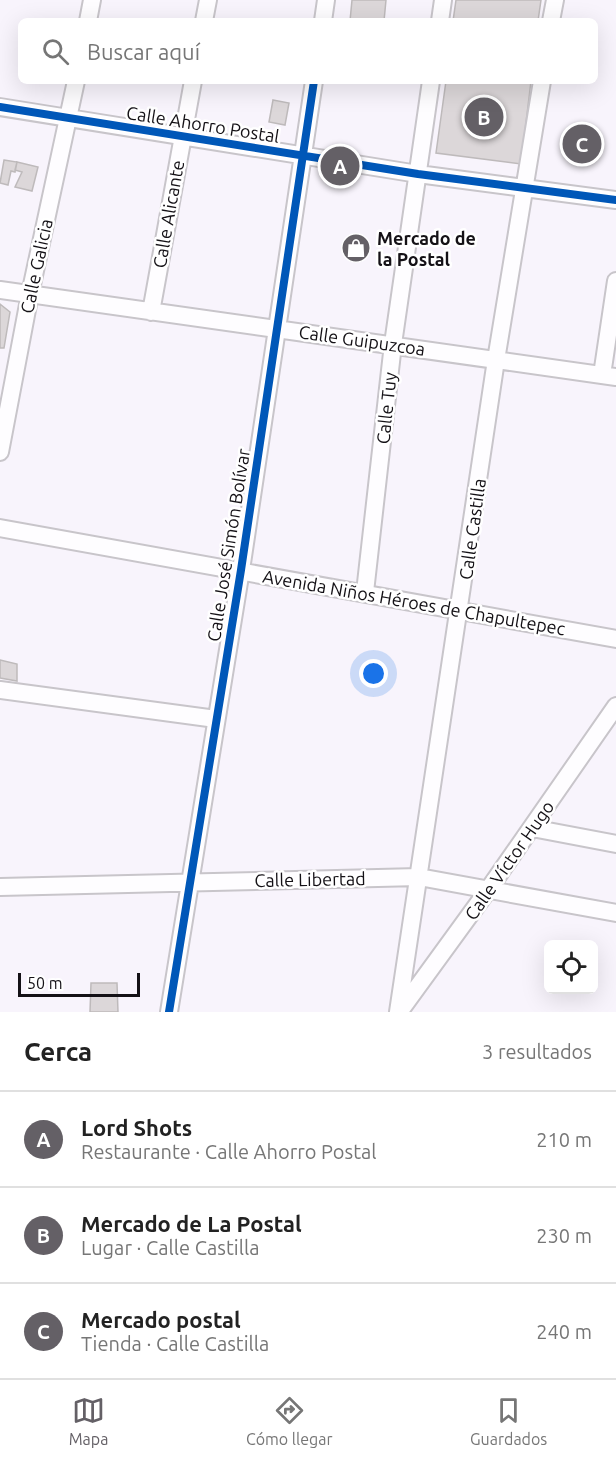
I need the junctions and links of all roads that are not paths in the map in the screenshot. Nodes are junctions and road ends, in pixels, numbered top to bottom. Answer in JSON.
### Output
{"nodes":[{"id":1,"x":92,"y":0,"type":"edge"},
{"id":2,"x":208,"y":0,"type":"edge"},
{"id":3,"x":326,"y":0,"type":"edge"},
{"id":4,"x":443,"y":0,"type":"edge"},
{"id":5,"x":555,"y":0,"type":"edge"},
{"id":6,"x":89,"y":18,"type":"edge"},
{"id":7,"x":205,"y":18,"type":"edge"},
{"id":8,"x":323,"y":18,"type":"edge"},
{"id":9,"x":440,"y":18,"type":"edge"},
{"id":10,"x":552,"y":18,"type":"edge"},
{"id":11,"x":75,"y":84,"type":"edge"},
{"id":12,"x":192,"y":84,"type":"edge"},
{"id":13,"x":314,"y":84,"type":"edge"},
{"id":14,"x":431,"y":84,"type":"edge"},
{"id":15,"x":542,"y":84,"type":"edge"},
{"id":16,"x":0,"y":107,"type":"edge"},
{"id":17,"x":68,"y":118,"type":"junction"},
{"id":18,"x":183,"y":135,"type":"junction"},
{"id":19,"x":302,"y":155,"type":"junction"},
{"id":20,"x":418,"y":174,"type":"junction"},
{"id":21,"x":525,"y":189,"type":"junction"},
{"id":22,"x":616,"y":200,"type":"edge"},
{"id":23,"x":616,"y":281,"type":"edge"},
{"id":24,"x":0,"y":290,"type":"edge"},
{"id":25,"x":30,"y":294,"type":"junction"},
{"id":26,"x":151,"y":312,"type":"junction"},
{"id":27,"x":275,"y":328,"type":"junction"},
{"id":28,"x":393,"y":344,"type":"junction"},
{"id":29,"x":496,"y":360,"type":"junction"},
{"id":30,"x":609,"y":376,"type":"edge"},
{"id":31,"x":0,"y":452,"type":"edge"},
{"id":32,"x":0,"y":528,"type":"edge"},
{"id":33,"x":241,"y":570,"type":"junction"},
{"id":34,"x":364,"y":592,"type":"junction"},
{"id":35,"x":460,"y":610,"type":"junction"},
{"id":36,"x":616,"y":639,"type":"edge"},
{"id":37,"x":0,"y":690,"type":"edge"},
{"id":38,"x":616,"y":706,"type":"edge"},
{"id":39,"x":216,"y":719,"type":"junction"},
{"id":40,"x":532,"y":828,"type":"junction"},
{"id":41,"x":616,"y":844,"type":"edge"},
{"id":42,"x":419,"y":877,"type":"junction"},
{"id":43,"x":190,"y":882,"type":"junction"},
{"id":44,"x":0,"y":887,"type":"edge"},
{"id":45,"x":488,"y":890,"type":"junction"},
{"id":46,"x":616,"y":913,"type":"edge"},
{"id":47,"x":169,"y":1012,"type":"edge"},
{"id":48,"x":399,"y":1012,"type":"edge"}],
"edges":[{"from":1,"to":6,"type":"street"},
{"from":2,"to":7,"type":"street"},
{"from":3,"to":8,"type":"street"},
{"from":4,"to":9,"type":"street"},
{"from":5,"to":10,"type":"street"},
{"from":11,"to":17,"type":"street","name":"Calle Galicia"},
{"from":12,"to":18,"type":"street","name":"Calle Alicante"},
{"from":13,"to":19,"type":"street","name":"Calle José Simón Bolívar"},
{"from":14,"to":20,"type":"street","name":"Calle Tuy"},
{"from":15,"to":21,"type":"street","name":"Calle Castilla"},
{"from":16,"to":17,"type":"street","name":"Calle Ahorro Postal"},
{"from":17,"to":18,"type":"street","name":"Calle Ahorro Postal"},
{"from":17,"to":25,"type":"street","name":"Calle Galicia"},
{"from":18,"to":19,"type":"street","name":"Calle Ahorro Postal"},
{"from":18,"to":26,"type":"street","name":"Calle Alicante"},
{"from":19,"to":20,"type":"street","name":"Calle Ahorro Postal"},
{"from":19,"to":27,"type":"street","name":"Calle José Simón Bolívar"},
{"from":20,"to":21,"type":"street","name":"Calle Ahorro Postal"},
{"from":20,"to":28,"type":"street","name":"Calle Tuy"},
{"from":21,"to":22,"type":"street","name":"Calle Ahorro Postal"},
{"from":21,"to":29,"type":"street","name":"Calle Castilla"},
{"from":23,"to":30,"type":"street"},
{"from":24,"to":25,"type":"street","name":"Calle Guipuzcoa"},
{"from":25,"to":26,"type":"street","name":"Calle Guipuzcoa"},
{"from":25,"to":31,"type":"street","name":"Calle Galicia"},
{"from":26,"to":27,"type":"street","name":"Calle Guipuzcoa"},
{"from":27,"to":28,"type":"street","name":"Calle Guipuzcoa"},
{"from":27,"to":33,"type":"street","name":"Calle José Simón Bolívar"},
{"from":28,"to":29,"type":"street","name":"Calle Guipuzcoa"},
{"from":28,"to":34,"type":"street","name":"Calle Tuy"},
{"from":29,"to":30,"type":"street","name":"Calle Guipuzcoa"},
{"from":29,"to":35,"type":"street","name":"Calle Castilla"},
{"from":32,"to":33,"type":"street","name":"Avenida Niños Héroes de Chapultepec"},
{"from":33,"to":34,"type":"street","name":"Avenida Niños Héroes de Chapultepec"},
{"from":33,"to":39,"type":"street","name":"Calle José Simón Bolívar"},
{"from":34,"to":35,"type":"street","name":"Avenida Niños Héroes de Chapultepec"},
{"from":35,"to":36,"type":"street","name":"Avenida Niños Héroes de Chapultepec"},
{"from":35,"to":42,"type":"street","name":"Calle Castilla"},
{"from":37,"to":39,"type":"street"},
{"from":38,"to":40,"type":"street","name":"Calle Víctor Hugo"},
{"from":39,"to":43,"type":"street","name":"Calle José Simón Bolívar"},
{"from":40,"to":41,"type":"street"},
{"from":40,"to":45,"type":"street","name":"Calle Víctor Hugo"},
{"from":42,"to":43,"type":"street","name":"Calle Libertad"},
{"from":42,"to":45,"type":"street","name":"Calle Libertad"},
{"from":42,"to":48,"type":"street","name":"Calle Castilla"},
{"from":43,"to":44,"type":"street","name":"Calle Libertad"},
{"from":43,"to":47,"type":"street","name":"Calle José Simón Bolívar"},
{"from":45,"to":46,"type":"street","name":"Calle Libertad"},
{"from":45,"to":48,"type":"street","name":"Calle Víctor Hugo"}]}
